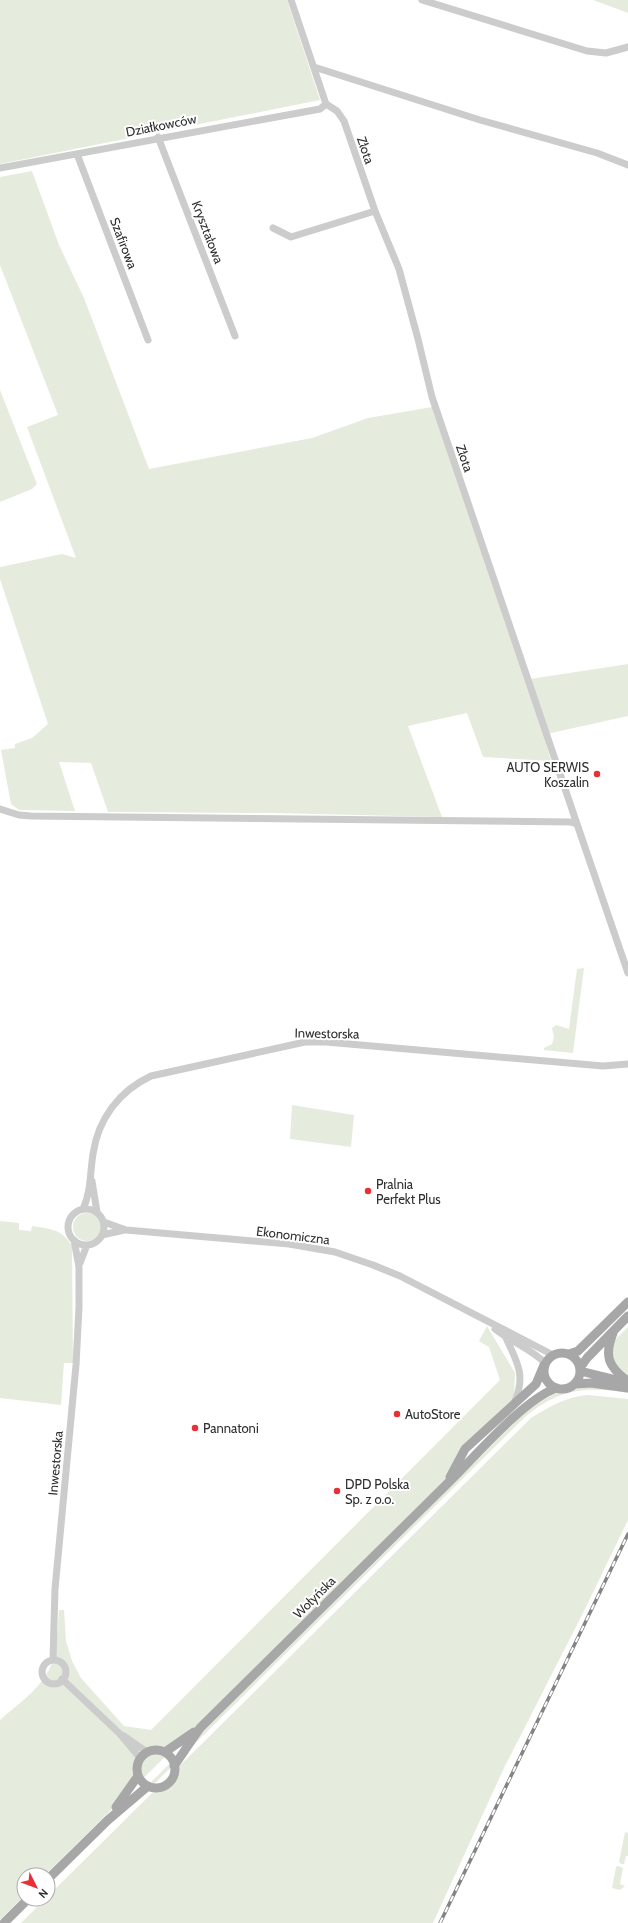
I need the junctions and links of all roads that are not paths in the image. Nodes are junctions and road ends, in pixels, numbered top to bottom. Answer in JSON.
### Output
{"nodes":[{"id":1,"x":291,"y":0,"type":"edge"},
{"id":2,"x":422,"y":0,"type":"edge"},
{"id":3,"x":628,"y":47,"type":"edge"},
{"id":4,"x":314,"y":67,"type":"junction"},
{"id":5,"x":326,"y":104,"type":"junction"},
{"id":6,"x":158,"y":138,"type":"junction"},
{"id":7,"x":77,"y":154,"type":"junction"},
{"id":8,"x":628,"y":165,"type":"edge"},
{"id":9,"x":0,"y":168,"type":"edge"},
{"id":10,"x":375,"y":211,"type":"junction"},
{"id":11,"x":273,"y":228,"type":"dead end"},
{"id":12,"x":235,"y":336,"type":"dead end"},
{"id":13,"x":148,"y":340,"type":"dead end"},
{"id":14,"x":0,"y":808,"type":"edge"},
{"id":15,"x":577,"y":824,"type":"junction"},
{"id":16,"x":628,"y":973,"type":"edge"},
{"id":17,"x":628,"y":1064,"type":"edge"},
{"id":18,"x":92,"y":1175,"type":"junction"},
{"id":19,"x":83,"y":1209,"type":"junction"},
{"id":20,"x":97,"y":1212,"type":"junction"},
{"id":21,"x":104,"y":1222,"type":"junction"},
{"id":22,"x":126,"y":1230,"type":"junction"},
{"id":23,"x":102,"y":1235,"type":"junction"},
{"id":24,"x":74,"y":1240,"type":"junction"},
{"id":25,"x":87,"y":1245,"type":"junction"},
{"id":26,"x":79,"y":1268,"type":"junction"},
{"id":27,"x":628,"y":1302,"type":"edge"},
{"id":28,"x":628,"y":1316,"type":"edge"},
{"id":29,"x":489,"y":1324,"type":"junction"},
{"id":30,"x":615,"y":1329,"type":"junction"},
{"id":31,"x":506,"y":1338,"type":"junction"},
{"id":32,"x":569,"y":1354,"type":"junction"},
{"id":33,"x":553,"y":1355,"type":"junction"},
{"id":34,"x":544,"y":1364,"type":"junction"},
{"id":35,"x":580,"y":1370,"type":"junction"},
{"id":36,"x":628,"y":1382,"type":"edge"},
{"id":37,"x":575,"y":1384,"type":"junction"},
{"id":38,"x":557,"y":1388,"type":"junction"},
{"id":39,"x":628,"y":1388,"type":"edge"},
{"id":40,"x":515,"y":1401,"type":"junction"},
{"id":41,"x":446,"y":1485,"type":"junction"},
{"id":42,"x":53,"y":1660,"type":"junction"},
{"id":43,"x":62,"y":1679,"type":"junction"},
{"id":44,"x":200,"y":1728,"type":"junction"},
{"id":45,"x":165,"y":1752,"type":"junction"},
{"id":46,"x":143,"y":1755,"type":"junction"},
{"id":47,"x":174,"y":1766,"type":"junction"},
{"id":48,"x":138,"y":1776,"type":"junction"},
{"id":49,"x":148,"y":1786,"type":"junction"},
{"id":50,"x":108,"y":1820,"type":"junction"},
{"id":51,"x":56,"y":1872,"type":"edge"},
{"id":52,"x":20,"y":1907,"type":"edge"},
{"id":53,"x":4,"y":1923,"type":"edge"}],
"edges":[{"from":1,"to":4,"type":"street"},
{"from":2,"to":3,"type":"street"},
{"from":4,"to":5,"type":"street"},
{"from":4,"to":8,"type":"street"},
{"from":5,"to":6,"type":"street","name":"Działkowców"},
{"from":5,"to":10,"type":"street","name":"Złota"},
{"from":6,"to":7,"type":"street","name":"Działkowców"},
{"from":6,"to":12,"type":"street","name":"Kryształowa"},
{"from":7,"to":9,"type":"street","name":"Działkowców"},
{"from":7,"to":13,"type":"street","name":"Szafirowa"},
{"from":10,"to":11,"type":"street"},
{"from":10,"to":15,"type":"street","name":"Złota"},
{"from":14,"to":15,"type":"street"},
{"from":15,"to":16,"type":"street","name":"Złota"},
{"from":17,"to":18,"type":"street","name":"Inwestorska"},
{"from":18,"to":19,"type":"street","name":"Inwestorska"},
{"from":18,"to":20,"type":"street","name":"Inwestorska"},
{"from":19,"to":20,"type":"street"},
{"from":19,"to":24,"type":"street"},
{"from":20,"to":21,"type":"street"},
{"from":21,"to":22,"type":"street","name":"Ekonomiczna"},
{"from":21,"to":23,"type":"street"},
{"from":22,"to":23,"type":"street","name":"Ekonomiczna"},
{"from":22,"to":29,"type":"street","name":"Ekonomiczna"},
{"from":23,"to":25,"type":"street"},
{"from":24,"to":25,"type":"street"},
{"from":24,"to":26,"type":"street","name":"Inwestorska"},
{"from":25,"to":26,"type":"street","name":"Inwestorska"},
{"from":26,"to":42,"type":"street","name":"Inwestorska"},
{"from":27,"to":32,"type":"main road"},
{"from":28,"to":30,"type":"main road"},
{"from":29,"to":31,"type":"street","name":"Ekonomiczna"},
{"from":29,"to":33,"type":"street","name":"Ekonomiczna"},
{"from":30,"to":35,"type":"main road"},
{"from":30,"to":36,"type":"main road"},
{"from":31,"to":34,"type":"street","name":"Ekonomiczna"},
{"from":31,"to":40,"type":"street"},
{"from":32,"to":33,"type":"main road"},
{"from":32,"to":35,"type":"main road"},
{"from":33,"to":34,"type":"main road"},
{"from":34,"to":38,"type":"main road"},
{"from":34,"to":40,"type":"main road","name":"Wołyńska"},
{"from":35,"to":36,"type":"main road"},
{"from":35,"to":37,"type":"main road"},
{"from":37,"to":38,"type":"main road"},
{"from":37,"to":39,"type":"main road"},
{"from":38,"to":41,"type":"main road","name":"Wołyńska"},
{"from":40,"to":41,"type":"main road","name":"Wołyńska"},
{"from":41,"to":44,"type":"main road","name":"Wołyńska"},
{"from":42,"to":43,"type":"street"},
{"from":42,"to":43,"type":"street"},
{"from":43,"to":46,"type":"street"},
{"from":44,"to":45,"type":"main road","name":"Wołyńska"},
{"from":44,"to":47,"type":"main road","name":"Wołyńska"},
{"from":45,"to":46,"type":"main road"},
{"from":45,"to":47,"type":"main road"},
{"from":46,"to":48,"type":"main road"},
{"from":47,"to":49,"type":"main road"},
{"from":48,"to":49,"type":"main road"},
{"from":48,"to":50,"type":"main road"},
{"from":49,"to":50,"type":"main road"},
{"from":50,"to":51,"type":"main road"},
{"from":52,"to":53,"type":"main road"}]}
